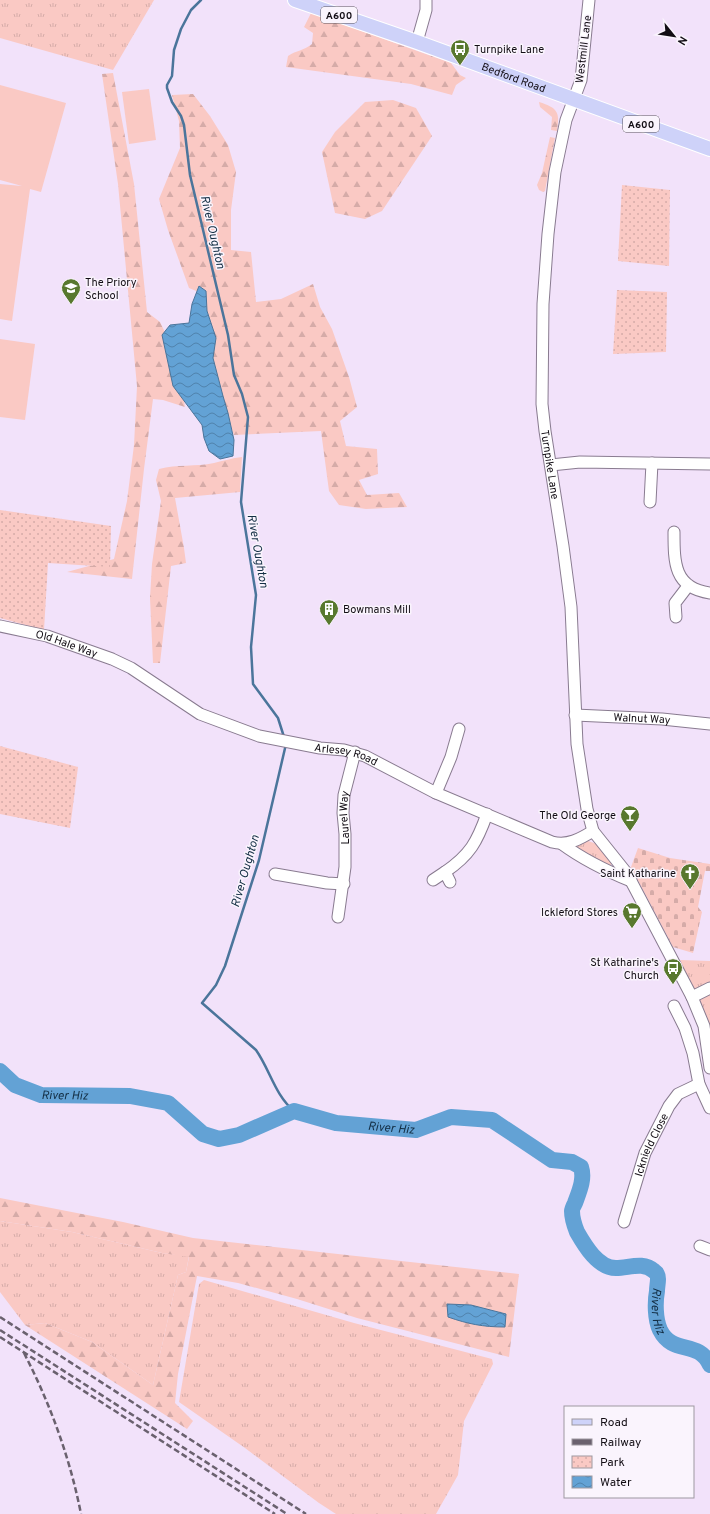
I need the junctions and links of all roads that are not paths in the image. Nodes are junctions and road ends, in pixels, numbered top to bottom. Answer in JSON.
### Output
{"nodes":[{"id":1,"x":295,"y":0,"type":"edge"},
{"id":2,"x":426,"y":0,"type":"edge"},
{"id":3,"x":589,"y":0,"type":"edge"},
{"id":4,"x":418,"y":42,"type":"junction"},
{"id":5,"x":573,"y":98,"type":"junction"},
{"id":6,"x":710,"y":149,"type":"edge"},
{"id":7,"x":652,"y":462,"type":"junction"},
{"id":8,"x":710,"y":464,"type":"edge"},
{"id":9,"x":551,"y":465,"type":"junction"},
{"id":10,"x":650,"y":502,"type":"dead end"},
{"id":11,"x":674,"y":532,"type":"dead end"},
{"id":12,"x":688,"y":586,"type":"junction"},
{"id":13,"x":710,"y":593,"type":"edge"},
{"id":14,"x":676,"y":617,"type":"dead end"},
{"id":15,"x":0,"y":626,"type":"edge"},
{"id":16,"x":131,"y":668,"type":"joint"},
{"id":17,"x":574,"y":715,"type":"junction"},
{"id":18,"x":710,"y":724,"type":"edge"},
{"id":19,"x":459,"y":729,"type":"dead end"},
{"id":20,"x":355,"y":752,"type":"junction"},
{"id":21,"x":436,"y":793,"type":"junction"},
{"id":22,"x":487,"y":814,"type":"junction"},
{"id":23,"x":593,"y":831,"type":"junction"},
{"id":24,"x":562,"y":844,"type":"junction"},
{"id":25,"x":275,"y":874,"type":"dead end"},
{"id":26,"x":433,"y":880,"type":"dead end"},
{"id":27,"x":631,"y":881,"type":"junction"},
{"id":28,"x":344,"y":884,"type":"junction"},
{"id":29,"x":338,"y":917,"type":"dead end"},
{"id":30,"x":710,"y":988,"type":"edge"},
{"id":31,"x":692,"y":996,"type":"junction"},
{"id":32,"x":674,"y":1006,"type":"dead end"},
{"id":33,"x":707,"y":1051,"type":"junction"},
{"id":34,"x":693,"y":1053,"type":"junction"},
{"id":35,"x":710,"y":1068,"type":"edge"},
{"id":36,"x":699,"y":1084,"type":"junction"},
{"id":37,"x":710,"y":1108,"type":"edge"},
{"id":38,"x":624,"y":1222,"type":"dead end"}],
"edges":[{"from":1,"to":4,"type":"main road","name":"Bedford Road","number":"A600"},
{"from":2,"to":4,"type":"street"},
{"from":3,"to":5,"type":"street","name":"Westmill Lane"},
{"from":4,"to":5,"type":"main road","name":"Bedford Road","number":"A600"},
{"from":5,"to":6,"type":"main road","name":"Bedford Road","number":"A600"},
{"from":5,"to":9,"type":"street","name":"Turnpike Lane"},
{"from":7,"to":8,"type":"street"},
{"from":7,"to":9,"type":"street"},
{"from":7,"to":10,"type":"street"},
{"from":9,"to":17,"type":"street","name":"Turnpike Lane"},
{"from":11,"to":12,"type":"street"},
{"from":12,"to":13,"type":"street"},
{"from":12,"to":14,"type":"street"},
{"from":15,"to":16,"type":"street","name":"Old Hale Way"},
{"from":16,"to":20,"type":"street","name":"Arlesey Road"},
{"from":17,"to":18,"type":"street","name":"Walnut Way"},
{"from":17,"to":23,"type":"street","name":"Turnpike Lane"},
{"from":19,"to":21,"type":"street"},
{"from":20,"to":21,"type":"street","name":"Arlesey Road"},
{"from":20,"to":28,"type":"street","name":"Laurel Way"},
{"from":21,"to":22,"type":"street","name":"Arlesey Road"},
{"from":22,"to":24,"type":"street","name":"Arlesey Road"},
{"from":22,"to":26,"type":"street"},
{"from":23,"to":24,"type":"street"},
{"from":23,"to":27,"type":"street"},
{"from":24,"to":27,"type":"street","name":"Arlesey Road"},
{"from":25,"to":28,"type":"street"},
{"from":27,"to":31,"type":"street"},
{"from":28,"to":29,"type":"street","name":"Laurel Way"},
{"from":30,"to":31,"type":"street"},
{"from":31,"to":33,"type":"street"},
{"from":32,"to":34,"type":"street"},
{"from":33,"to":34,"type":"street"},
{"from":33,"to":35,"type":"street"},
{"from":34,"to":36,"type":"street"},
{"from":36,"to":37,"type":"street"},
{"from":36,"to":38,"type":"street","name":"Icknield Close"}]}
